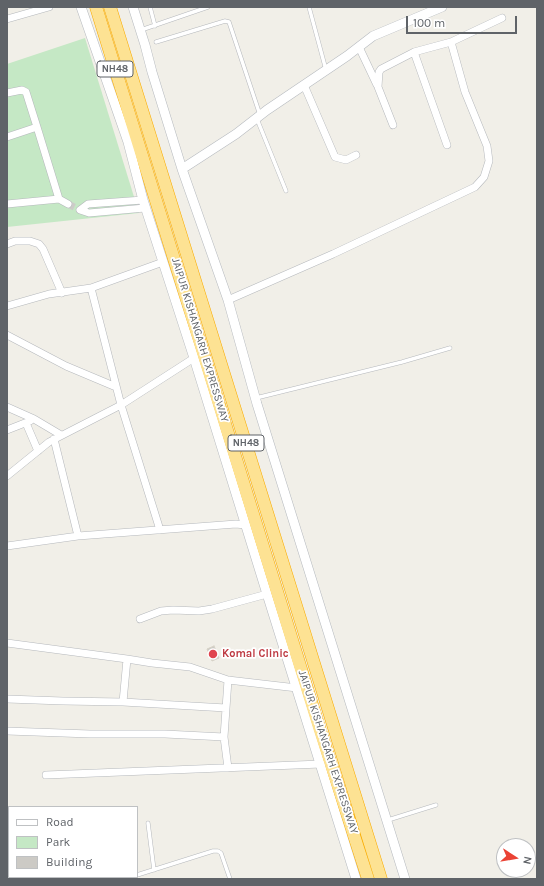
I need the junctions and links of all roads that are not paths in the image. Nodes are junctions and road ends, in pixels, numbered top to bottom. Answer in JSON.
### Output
{"nodes":[{"id":1,"x":49,"y":7,"type":"edge"},
{"id":2,"x":81,"y":7,"type":"edge"},
{"id":3,"x":96,"y":7,"type":"edge"},
{"id":4,"x":110,"y":7,"type":"edge"},
{"id":5,"x":133,"y":7,"type":"edge"},
{"id":6,"x":150,"y":7,"type":"edge"},
{"id":7,"x":208,"y":7,"type":"edge"},
{"id":8,"x":309,"y":7,"type":"edge"},
{"id":9,"x":442,"y":7,"type":"edge"},
{"id":10,"x":502,"y":18,"type":"dead end"},
{"id":11,"x":7,"y":19,"type":"edge"},
{"id":12,"x":155,"y":26,"type":"junction"},
{"id":13,"x":140,"y":31,"type":"junction"},
{"id":14,"x":156,"y":42,"type":"dead end"},
{"id":15,"x":451,"y":42,"type":"junction"},
{"id":16,"x":359,"y":47,"type":"junction"},
{"id":17,"x":414,"y":52,"type":"junction"},
{"id":18,"x":326,"y":70,"type":"junction"},
{"id":19,"x":304,"y":85,"type":"junction"},
{"id":20,"x":378,"y":87,"type":"junction"},
{"id":21,"x":7,"y":93,"type":"edge"},
{"id":22,"x":258,"y":117,"type":"junction"},
{"id":23,"x":393,"y":125,"type":"dead end"},
{"id":24,"x":37,"y":127,"type":"junction"},
{"id":25,"x":7,"y":137,"type":"edge"},
{"id":26,"x":447,"y":145,"type":"dead end"},
{"id":27,"x":356,"y":155,"type":"dead end"},
{"id":28,"x":182,"y":169,"type":"junction"},
{"id":29,"x":286,"y":191,"type":"dead end"},
{"id":30,"x":59,"y":199,"type":"junction"},
{"id":31,"x":7,"y":204,"type":"edge"},
{"id":32,"x":68,"y":204,"type":"tunnel mouth"},
{"id":33,"x":144,"y":204,"type":"junction"},
{"id":34,"x":7,"y":244,"type":"edge"},
{"id":35,"x":164,"y":262,"type":"junction"},
{"id":36,"x":91,"y":288,"type":"junction"},
{"id":37,"x":62,"y":293,"type":"junction"},
{"id":38,"x":228,"y":300,"type":"junction"},
{"id":39,"x":7,"y":306,"type":"edge"},
{"id":40,"x":7,"y":335,"type":"edge"},
{"id":41,"x":450,"y":348,"type":"dead end"},
{"id":42,"x":194,"y":358,"type":"junction"},
{"id":43,"x":116,"y":387,"type":"junction"},
{"id":44,"x":255,"y":398,"type":"junction"},
{"id":45,"x":121,"y":405,"type":"junction"},
{"id":46,"x":7,"y":407,"type":"edge"},
{"id":47,"x":34,"y":419,"type":"junction"},
{"id":48,"x":26,"y":423,"type":"junction"},
{"id":49,"x":7,"y":430,"type":"edge"},
{"id":50,"x":61,"y":435,"type":"junction"},
{"id":51,"x":54,"y":439,"type":"junction"},
{"id":52,"x":38,"y":451,"type":"junction"},
{"id":53,"x":7,"y":476,"type":"edge"},
{"id":54,"x":245,"y":525,"type":"junction"},
{"id":55,"x":160,"y":530,"type":"junction"},
{"id":56,"x":78,"y":536,"type":"junction"},
{"id":57,"x":7,"y":546,"type":"edge"},
{"id":58,"x":267,"y":594,"type":"junction"},
{"id":59,"x":140,"y":619,"type":"dead end"},
{"id":60,"x":7,"y":643,"type":"edge"},
{"id":61,"x":127,"y":659,"type":"junction"},
{"id":62,"x":228,"y":680,"type":"junction"},
{"id":63,"x":297,"y":688,"type":"junction"},
{"id":64,"x":7,"y":699,"type":"edge"},
{"id":65,"x":123,"y":702,"type":"junction"},
{"id":66,"x":226,"y":708,"type":"junction"},
{"id":67,"x":7,"y":731,"type":"edge"},
{"id":68,"x":224,"y":737,"type":"junction"},
{"id":69,"x":321,"y":764,"type":"junction"},
{"id":70,"x":228,"y":768,"type":"junction"},
{"id":71,"x":46,"y":775,"type":"dead end"},
{"id":72,"x":436,"y":805,"type":"dead end"},
{"id":73,"x":386,"y":821,"type":"junction"},
{"id":74,"x":148,"y":822,"type":"dead end"},
{"id":75,"x":154,"y":870,"type":"junction"},
{"id":76,"x":138,"y":875,"type":"edge"},
{"id":77,"x":230,"y":879,"type":"edge"},
{"id":78,"x":356,"y":879,"type":"edge"},
{"id":79,"x":368,"y":879,"type":"edge"},
{"id":80,"x":381,"y":879,"type":"edge"},
{"id":81,"x":405,"y":879,"type":"edge"}],
"edges":[{"from":1,"to":11,"type":"street"},
{"from":2,"to":33,"type":"street"},
{"from":3,"to":79,"type":"highway","name":"JAIPUR KISHANGARH EXPRESSWAY","number":"NH48"},
{"from":4,"to":80,"type":"highway","name":"JAIPUR KISHANGARH EXPRESSWAY","number":"NH48"},
{"from":5,"to":13,"type":"street"},
{"from":6,"to":12,"type":"lane"},
{"from":7,"to":12,"type":"lane"},
{"from":8,"to":18,"type":"lane"},
{"from":9,"to":16,"type":"street"},
{"from":10,"to":15,"type":"street"},
{"from":12,"to":13,"type":"lane"},
{"from":13,"to":28,"type":"street"},
{"from":14,"to":22,"type":"lane"},
{"from":15,"to":17,"type":"street"},
{"from":15,"to":38,"type":"street"},
{"from":16,"to":18,"type":"street"},
{"from":16,"to":20,"type":"street"},
{"from":17,"to":20,"type":"street"},
{"from":17,"to":26,"type":"street"},
{"from":18,"to":19,"type":"street"},
{"from":19,"to":22,"type":"street"},
{"from":19,"to":27,"type":"street"},
{"from":20,"to":23,"type":"street"},
{"from":21,"to":24,"type":"street"},
{"from":22,"to":28,"type":"street"},
{"from":22,"to":29,"type":"lane"},
{"from":24,"to":25,"type":"street"},
{"from":24,"to":30,"type":"street"},
{"from":28,"to":38,"type":"street"},
{"from":30,"to":31,"type":"street"},
{"from":30,"to":32,"type":"street"},
{"from":33,"to":33,"type":"street"},
{"from":33,"to":35,"type":"street"},
{"from":34,"to":37,"type":"street"},
{"from":35,"to":36,"type":"street"},
{"from":35,"to":42,"type":"street"},
{"from":36,"to":37,"type":"street"},
{"from":36,"to":43,"type":"street"},
{"from":37,"to":39,"type":"street"},
{"from":38,"to":44,"type":"street"},
{"from":40,"to":43,"type":"street"},
{"from":41,"to":44,"type":"lane"},
{"from":42,"to":45,"type":"street"},
{"from":42,"to":54,"type":"street"},
{"from":43,"to":45,"type":"street"},
{"from":44,"to":73,"type":"street"},
{"from":45,"to":50,"type":"street"},
{"from":45,"to":55,"type":"street"},
{"from":46,"to":47,"type":"street"},
{"from":47,"to":48,"type":"street"},
{"from":47,"to":50,"type":"street"},
{"from":48,"to":49,"type":"street"},
{"from":48,"to":52,"type":"street"},
{"from":50,"to":51,"type":"street"},
{"from":51,"to":52,"type":"street"},
{"from":51,"to":56,"type":"street"},
{"from":52,"to":53,"type":"street"},
{"from":54,"to":55,"type":"street"},
{"from":54,"to":58,"type":"street"},
{"from":55,"to":56,"type":"street"},
{"from":56,"to":57,"type":"street"},
{"from":58,"to":59,"type":"street"},
{"from":58,"to":63,"type":"street"},
{"from":60,"to":61,"type":"street"},
{"from":61,"to":62,"type":"street"},
{"from":61,"to":65,"type":"street"},
{"from":62,"to":63,"type":"street"},
{"from":62,"to":66,"type":"street"},
{"from":63,"to":69,"type":"street"},
{"from":64,"to":65,"type":"street"},
{"from":65,"to":66,"type":"street"},
{"from":66,"to":68,"type":"street"},
{"from":67,"to":68,"type":"street"},
{"from":68,"to":70,"type":"street"},
{"from":69,"to":70,"type":"street"},
{"from":69,"to":78,"type":"street"},
{"from":70,"to":71,"type":"street"},
{"from":72,"to":73,"type":"lane"},
{"from":73,"to":81,"type":"street"},
{"from":74,"to":75,"type":"lane"},
{"from":75,"to":76,"type":"lane"},
{"from":75,"to":77,"type":"lane"}]}
